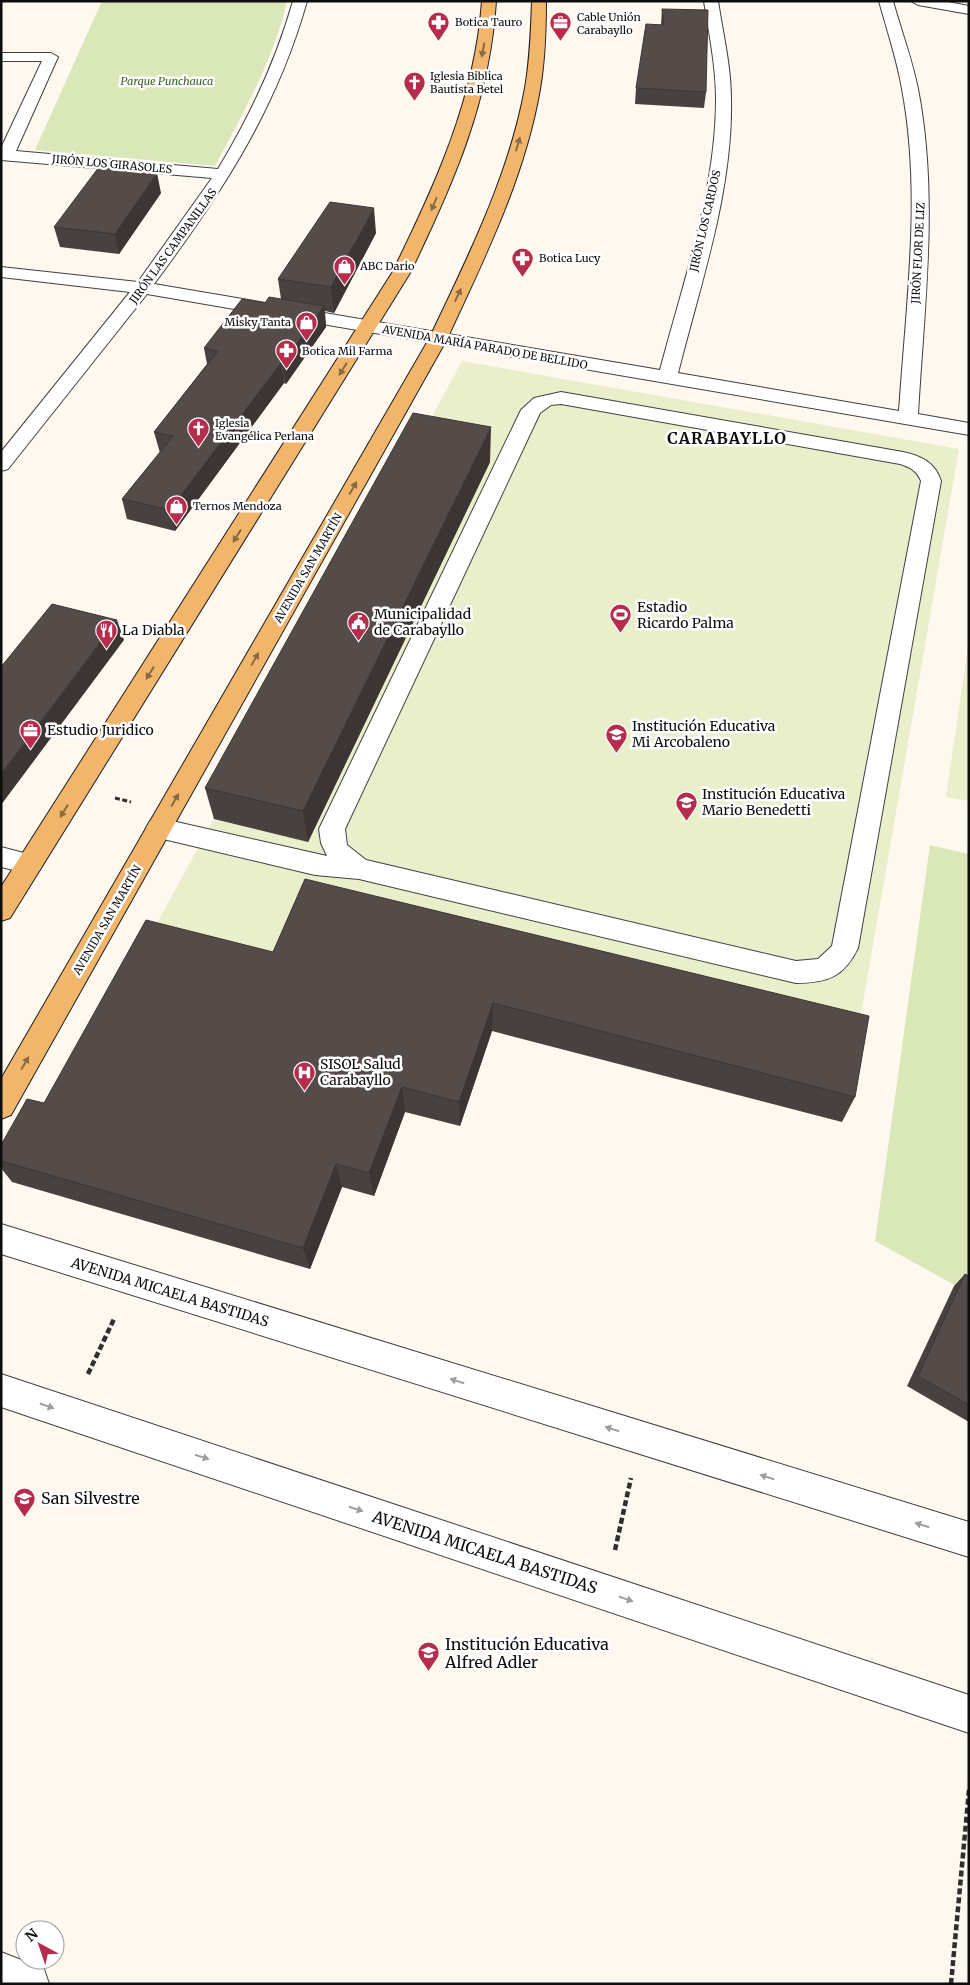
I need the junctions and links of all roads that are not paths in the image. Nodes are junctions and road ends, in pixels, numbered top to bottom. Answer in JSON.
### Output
{"nodes":[{"id":1,"x":300,"y":1,"type":"edge"},
{"id":2,"x":489,"y":1,"type":"edge"},
{"id":3,"x":539,"y":1,"type":"edge"},
{"id":4,"x":710,"y":1,"type":"edge"},
{"id":5,"x":886,"y":1,"type":"edge"},
{"id":6,"x":918,"y":1,"type":"edge"},
{"id":7,"x":969,"y":10,"type":"edge"},
{"id":8,"x":1,"y":57,"type":"edge"},
{"id":9,"x":3,"y":155,"type":"edge"},
{"id":10,"x":224,"y":174,"type":"junction"},
{"id":11,"x":1,"y":272,"type":"edge"},
{"id":12,"x":145,"y":288,"type":"junction"},
{"id":13,"x":369,"y":328,"type":"junction"},
{"id":14,"x":438,"y":339,"type":"junction"},
{"id":15,"x":667,"y":378,"type":"junction"},
{"id":16,"x":908,"y":418,"type":"junction"},
{"id":17,"x":969,"y":429,"type":"edge"},
{"id":18,"x":1,"y":465,"type":"edge"},
{"id":19,"x":164,"y":820,"type":"junction"},
{"id":20,"x":1,"y":857,"type":"edge"},
{"id":21,"x":30,"y":864,"type":"junction"},
{"id":22,"x":359,"y":869,"type":"junction"},
{"id":23,"x":1,"y":910,"type":"edge"},
{"id":24,"x":1,"y":1106,"type":"edge"},
{"id":25,"x":1,"y":1239,"type":"edge"},
{"id":26,"x":1,"y":1390,"type":"edge"},
{"id":27,"x":969,"y":1540,"type":"edge"},
{"id":28,"x":969,"y":1714,"type":"edge"},
{"id":29,"x":1,"y":1972,"type":"edge"},
{"id":30,"x":29,"y":1984,"type":"edge"}],
"edges":[{"from":1,"to":10,"type":"street","name":"JIRÓN LAS CAMPANILLAS"},
{"from":2,"to":13,"type":"main road","one_way":true},
{"from":14,"to":3,"type":"main road","name":"AVENIDA SAN MARTÍN","one_way":true},
{"from":4,"to":15,"type":"street","name":"JIRÓN LOS CARDOS"},
{"from":5,"to":16,"type":"street","name":"JIRÓN FLOR DE LIZ"},
{"from":6,"to":7,"type":"street"},
{"from":8,"to":9,"type":"street"},
{"from":9,"to":10,"type":"street","name":"JIRÓN LOS GIRASOLES"},
{"from":10,"to":12,"type":"street","name":"JIRÓN LAS CAMPANILLAS"},
{"from":11,"to":12,"type":"street","name":"AVENIDA MARÍA PARADO DE BELLIDO"},
{"from":12,"to":13,"type":"street","name":"AVENIDA MARÍA PARADO DE BELLIDO"},
{"from":12,"to":18,"type":"street","name":"JIRÓN LAS CAMPANILLAS"},
{"from":13,"to":14,"type":"street","name":"AVENIDA MARÍA PARADO DE BELLIDO"},
{"from":13,"to":21,"type":"main road","one_way":true},
{"from":14,"to":15,"type":"street","name":"AVENIDA MARÍA PARADO DE BELLIDO"},
{"from":19,"to":14,"type":"main road","name":"AVENIDA SAN MARTÍN","one_way":true},
{"from":15,"to":16,"type":"street","name":"AVENIDA MARÍA PARADO DE BELLIDO"},
{"from":16,"to":17,"type":"street","name":"AVENIDA MARÍA PARADO DE BELLIDO"},
{"from":19,"to":22,"type":"street"},
{"from":24,"to":19,"type":"main road","name":"AVENIDA SAN MARTÍN","one_way":true},
{"from":20,"to":21,"type":"street"},
{"from":21,"to":23,"type":"main road"},
{"from":22,"to":22,"type":"street"},
{"from":27,"to":25,"type":"street","name":"AVENIDA MICAELA BASTIDAS","one_way":true},
{"from":26,"to":28,"type":"street","name":"AVENIDA MICAELA BASTIDAS","one_way":true},
{"from":29,"to":30,"type":"street"}]}
